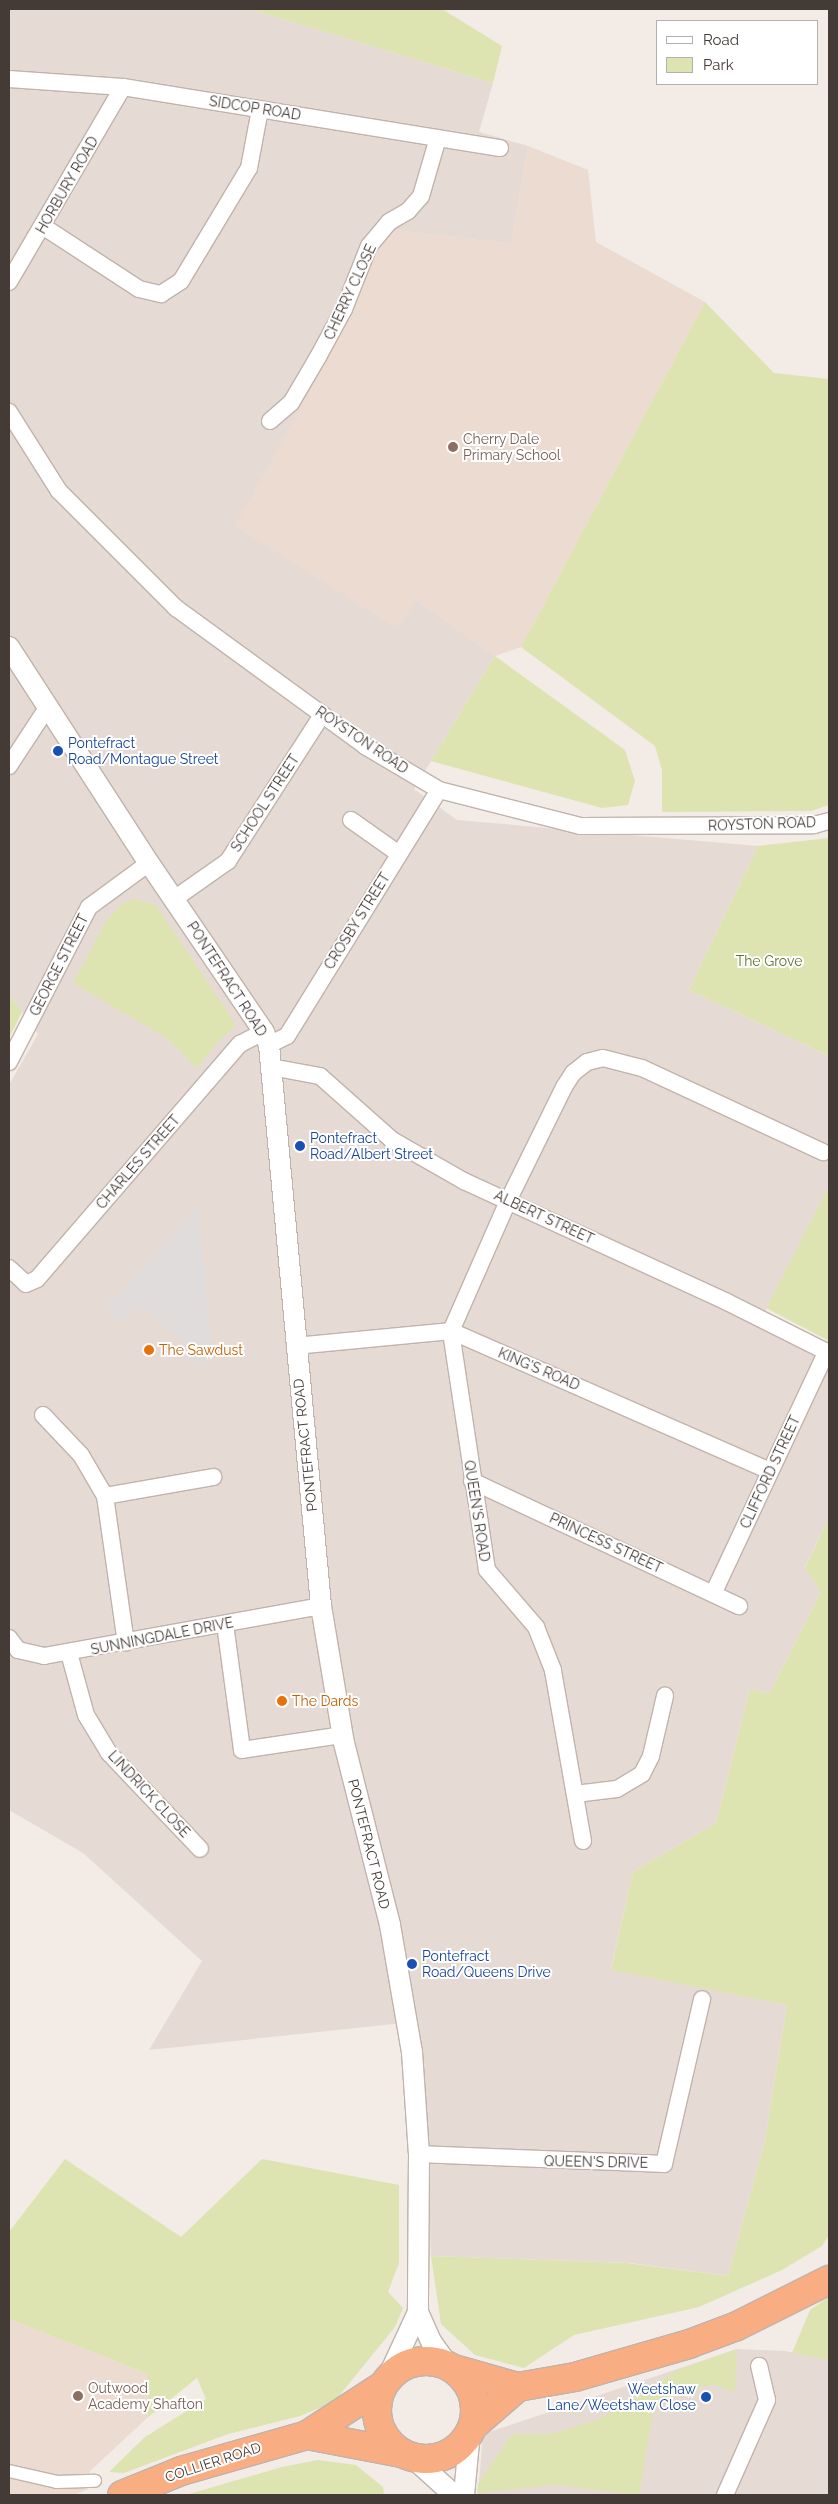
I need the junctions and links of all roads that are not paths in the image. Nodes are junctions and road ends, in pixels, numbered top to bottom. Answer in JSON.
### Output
{"nodes":[{"id":1,"x":9,"y":79,"type":"edge"},
{"id":2,"x":124,"y":87,"type":"junction"},
{"id":3,"x":260,"y":109,"type":"junction"},
{"id":4,"x":438,"y":138,"type":"junction"},
{"id":5,"x":500,"y":148,"type":"dead end"},
{"id":6,"x":44,"y":227,"type":"junction"},
{"id":7,"x":9,"y":282,"type":"edge"},
{"id":8,"x":9,"y":412,"type":"edge"},
{"id":9,"x":270,"y":421,"type":"dead end"},
{"id":10,"x":9,"y":647,"type":"edge"},
{"id":11,"x":48,"y":708,"type":"junction"},
{"id":12,"x":322,"y":715,"type":"junction"},
{"id":13,"x":9,"y":766,"type":"edge"},
{"id":14,"x":439,"y":790,"type":"junction"},
{"id":15,"x":350,"y":820,"type":"dead end"},
{"id":16,"x":829,"y":821,"type":"edge"},
{"id":17,"x":399,"y":854,"type":"junction"},
{"id":18,"x":149,"y":863,"type":"junction"},
{"id":19,"x":174,"y":899,"type":"junction"},
{"id":20,"x":266,"y":1039,"type":"junction"},
{"id":21,"x":9,"y":1062,"type":"edge"},
{"id":22,"x":271,"y":1067,"type":"junction"},
{"id":23,"x":824,"y":1152,"type":"dead end"},
{"id":24,"x":508,"y":1201,"type":"junction"},
{"id":25,"x":11,"y":1270,"type":"edge"},
{"id":26,"x":451,"y":1331,"type":"junction"},
{"id":27,"x":295,"y":1346,"type":"junction"},
{"id":28,"x":828,"y":1352,"type":"edge"},
{"id":29,"x":42,"y":1415,"type":"dead end"},
{"id":30,"x":770,"y":1471,"type":"junction"},
{"id":31,"x":213,"y":1477,"type":"dead end"},
{"id":32,"x":472,"y":1481,"type":"junction"},
{"id":33,"x":105,"y":1496,"type":"junction"},
{"id":34,"x":713,"y":1594,"type":"junction"},
{"id":35,"x":320,"y":1606,"type":"junction"},
{"id":36,"x":739,"y":1606,"type":"dead end"},
{"id":37,"x":225,"y":1624,"type":"junction"},
{"id":38,"x":9,"y":1638,"type":"edge"},
{"id":39,"x":126,"y":1643,"type":"junction"},
{"id":40,"x":69,"y":1653,"type":"junction"},
{"id":41,"x":665,"y":1696,"type":"dead end"},
{"id":42,"x":342,"y":1735,"type":"junction"},
{"id":43,"x":575,"y":1794,"type":"junction"},
{"id":44,"x":583,"y":1841,"type":"dead end"},
{"id":45,"x":200,"y":1850,"type":"dead end"},
{"id":46,"x":702,"y":1999,"type":"dead end"},
{"id":47,"x":418,"y":2154,"type":"junction"},
{"id":48,"x":829,"y":2280,"type":"edge"},
{"id":49,"x":418,"y":2312,"type":"junction"},
{"id":50,"x":759,"y":2366,"type":"dead end"},
{"id":51,"x":451,"y":2367,"type":"junction"},
{"id":52,"x":385,"y":2382,"type":"junction"},
{"id":53,"x":518,"y":2387,"type":"junction"},
{"id":54,"x":471,"y":2430,"type":"junction"},
{"id":55,"x":307,"y":2435,"type":"junction"},
{"id":56,"x":407,"y":2455,"type":"junction"},
{"id":57,"x":9,"y":2471,"type":"edge"},
{"id":58,"x":95,"y":2481,"type":"dead end"},
{"id":59,"x":122,"y":2495,"type":"edge"},
{"id":60,"x":454,"y":2495,"type":"edge"},
{"id":61,"x":464,"y":2495,"type":"edge"},
{"id":62,"x":725,"y":2495,"type":"edge"}],
"edges":[{"from":1,"to":2,"type":"street","name":"SIDCOP ROAD"},
{"from":2,"to":3,"type":"street","name":"SIDCOP ROAD"},
{"from":2,"to":6,"type":"street","name":"HORBURY ROAD"},
{"from":3,"to":4,"type":"street","name":"SIDCOP ROAD"},
{"from":3,"to":6,"type":"street"},
{"from":4,"to":5,"type":"street","name":"SIDCOP ROAD"},
{"from":4,"to":9,"type":"street","name":"CHERRY CLOSE"},
{"from":6,"to":7,"type":"street","name":"HORBURY ROAD"},
{"from":8,"to":12,"type":"street","name":"ROYSTON ROAD"},
{"from":10,"to":11,"type":"street","name":"PONTEFRACT ROAD"},
{"from":11,"to":13,"type":"street"},
{"from":11,"to":18,"type":"street","name":"PONTEFRACT ROAD"},
{"from":12,"to":14,"type":"street","name":"ROYSTON ROAD"},
{"from":12,"to":19,"type":"street","name":"SCHOOL STREET"},
{"from":14,"to":16,"type":"street","name":"ROYSTON ROAD"},
{"from":14,"to":17,"type":"street","name":"CROSBY STREET"},
{"from":15,"to":17,"type":"street"},
{"from":17,"to":20,"type":"street","name":"CROSBY STREET"},
{"from":18,"to":19,"type":"street","name":"PONTEFRACT ROAD"},
{"from":18,"to":21,"type":"street","name":"GEORGE STREET"},
{"from":19,"to":20,"type":"street","name":"PONTEFRACT ROAD"},
{"from":20,"to":22,"type":"street","name":"PONTEFRACT ROAD"},
{"from":20,"to":25,"type":"street","name":"CHARLES STREET"},
{"from":22,"to":24,"type":"street","name":"ALBERT STREET"},
{"from":22,"to":27,"type":"street","name":"PONTEFRACT ROAD"},
{"from":23,"to":24,"type":"street"},
{"from":24,"to":26,"type":"street"},
{"from":24,"to":28,"type":"street","name":"ALBERT STREET"},
{"from":26,"to":27,"type":"street","name":"KING'S ROAD"},
{"from":26,"to":30,"type":"street","name":"KING'S ROAD"},
{"from":26,"to":32,"type":"street","name":"QUEEN'S ROAD"},
{"from":27,"to":35,"type":"street","name":"PONTEFRACT ROAD"},
{"from":28,"to":30,"type":"street","name":"CLIFFORD STREET"},
{"from":29,"to":33,"type":"street"},
{"from":30,"to":34,"type":"street","name":"CLIFFORD STREET"},
{"from":31,"to":33,"type":"street"},
{"from":32,"to":34,"type":"street","name":"PRINCESS STREET"},
{"from":32,"to":43,"type":"street","name":"QUEEN'S ROAD"},
{"from":33,"to":39,"type":"street"},
{"from":34,"to":36,"type":"street","name":"PRINCESS STREET"},
{"from":35,"to":37,"type":"street","name":"SUNNINGDALE DRIVE"},
{"from":35,"to":42,"type":"street","name":"PONTEFRACT ROAD"},
{"from":37,"to":39,"type":"street","name":"SUNNINGDALE DRIVE"},
{"from":37,"to":42,"type":"street"},
{"from":38,"to":40,"type":"street","name":"SUNNINGDALE DRIVE"},
{"from":39,"to":40,"type":"street","name":"SUNNINGDALE DRIVE"},
{"from":40,"to":45,"type":"street","name":"LINDRICK CLOSE"},
{"from":41,"to":43,"type":"street"},
{"from":42,"to":47,"type":"street","name":"PONTEFRACT ROAD"},
{"from":43,"to":44,"type":"street","name":"QUEEN'S ROAD"},
{"from":46,"to":47,"type":"street","name":"QUEEN'S DRIVE"},
{"from":47,"to":49,"type":"street","name":"PONTEFRACT ROAD"},
{"from":48,"to":53,"type":"highway"},
{"from":49,"to":51,"type":"street","name":"PONTEFRACT ROAD"},
{"from":49,"to":52,"type":"street","name":"PONTEFRACT ROAD"},
{"from":50,"to":62,"type":"street"},
{"from":51,"to":52,"type":"highway"},
{"from":51,"to":53,"type":"highway"},
{"from":51,"to":54,"type":"highway"},
{"from":52,"to":55,"type":"highway","name":"COLLIER ROAD"},
{"from":52,"to":56,"type":"highway"},
{"from":53,"to":54,"type":"highway"},
{"from":54,"to":56,"type":"highway"},
{"from":54,"to":61,"type":"street"},
{"from":55,"to":56,"type":"highway","name":"COLLIER ROAD"},
{"from":55,"to":59,"type":"highway","name":"COLLIER ROAD"},
{"from":56,"to":60,"type":"street"},
{"from":57,"to":58,"type":"street"}]}
